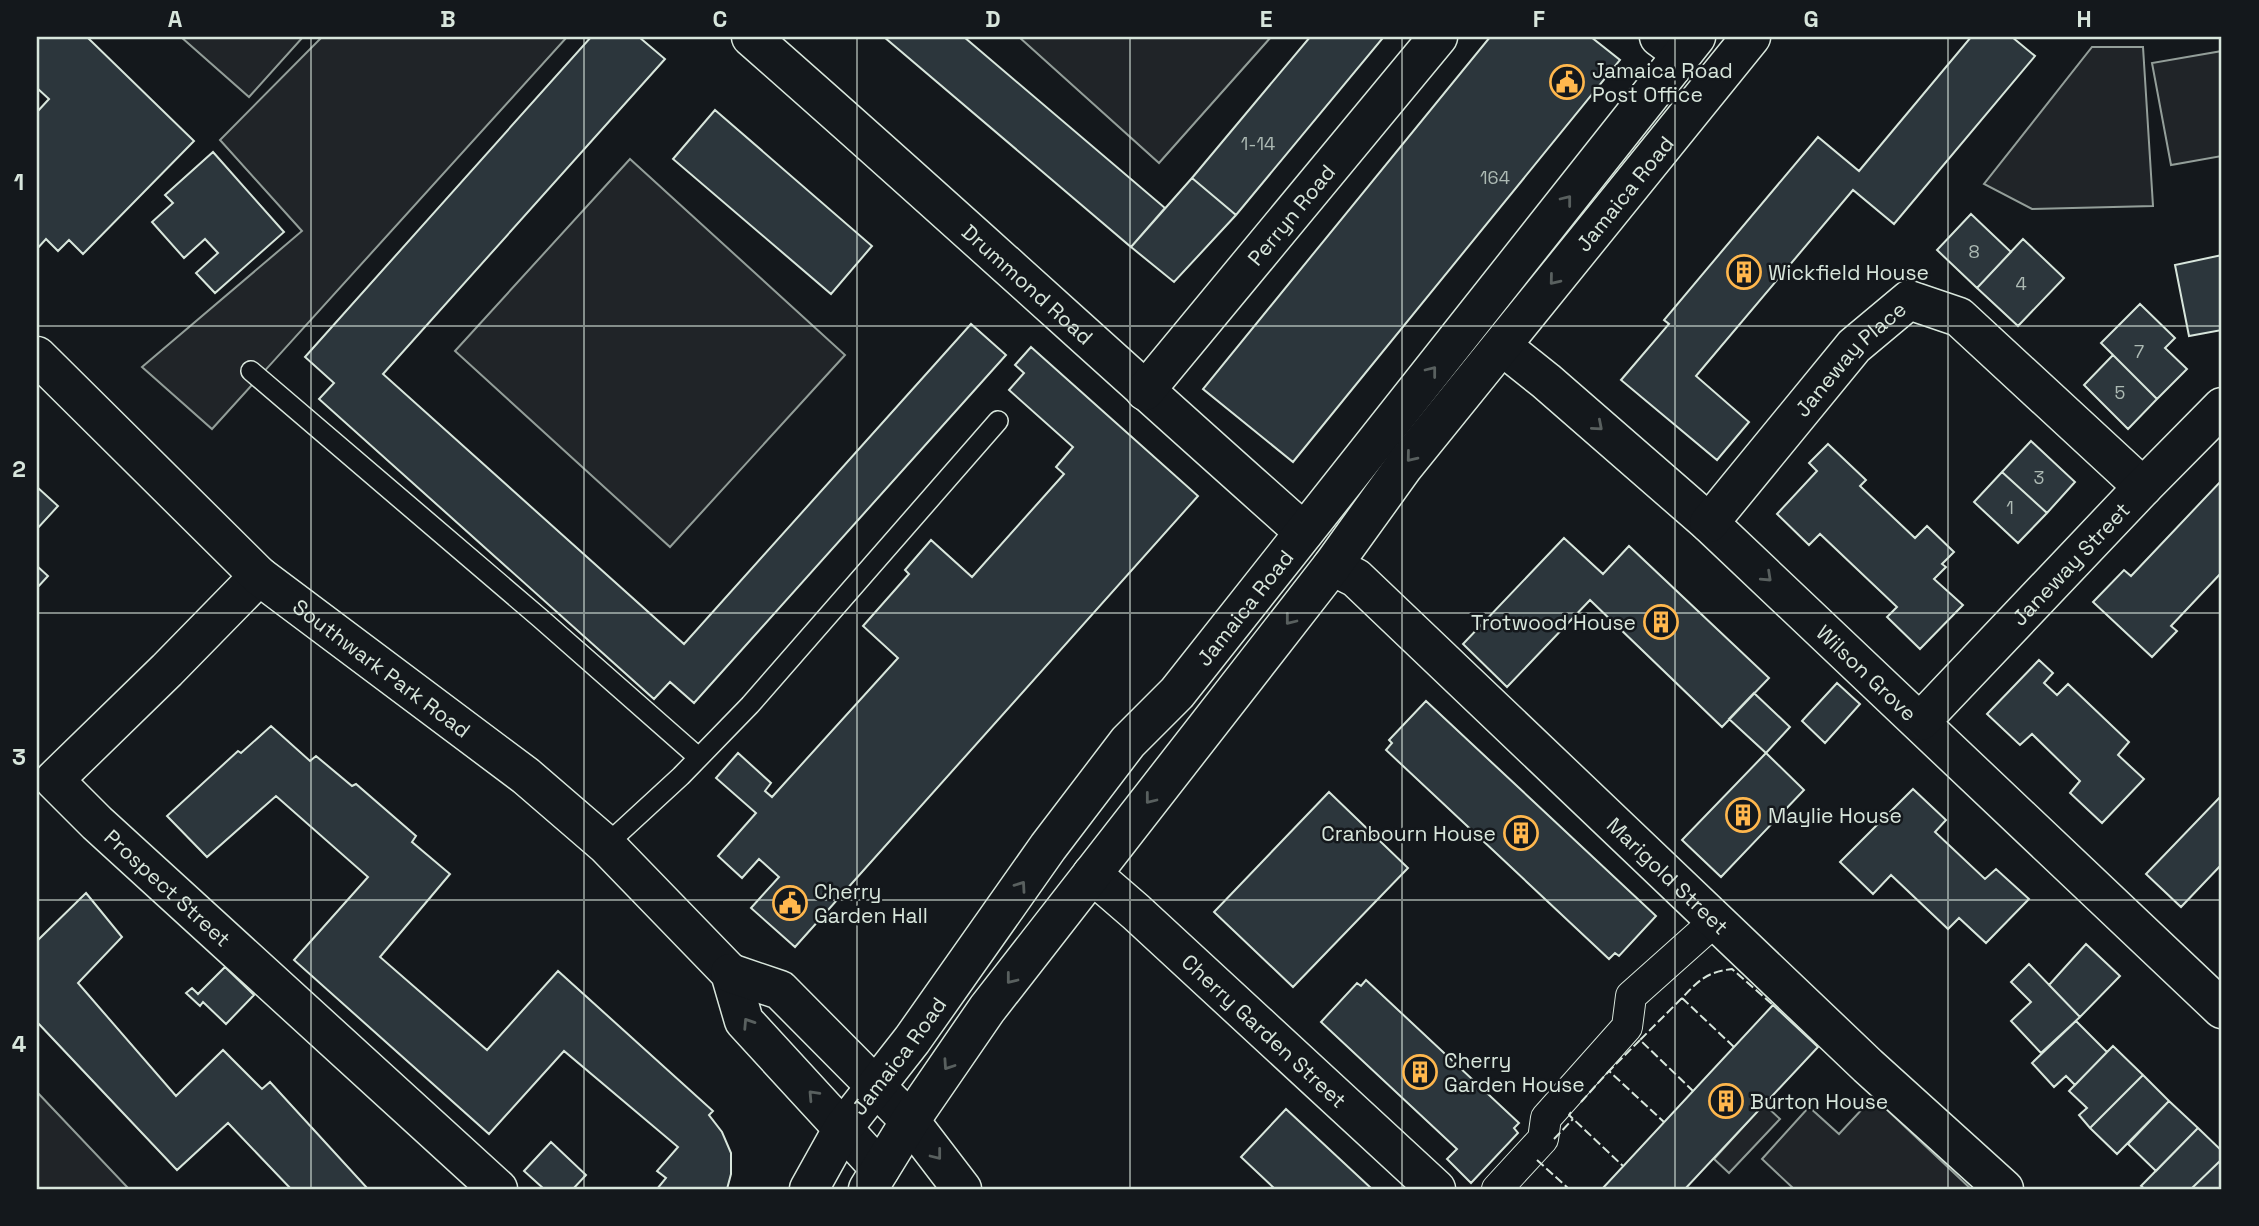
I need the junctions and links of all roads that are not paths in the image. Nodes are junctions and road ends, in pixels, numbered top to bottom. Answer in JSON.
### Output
{"nodes":[{"id":1,"x":751,"y":37,"type":"edge"},
{"id":2,"x":1438,"y":37,"type":"edge"},
{"id":3,"x":1751,"y":37,"type":"edge"},
{"id":4,"x":1679,"y":43,"type":"edge"},
{"id":5,"x":1502,"y":346,"type":"junction"},
{"id":6,"x":37,"y":356,"type":"edge"},
{"id":7,"x":251,"y":370,"type":"dead end"},
{"id":8,"x":1145,"y":391,"type":"junction"},
{"id":9,"x":2222,"y":407,"type":"edge"},
{"id":10,"x":998,"y":421,"type":"dead end"},
{"id":11,"x":2143,"y":486,"type":"junction"},
{"id":12,"x":1709,"y":523,"type":"junction"},
{"id":13,"x":1304,"y":532,"type":"junction"},
{"id":14,"x":1332,"y":566,"type":"junction"},
{"id":15,"x":259,"y":576,"type":"junction"},
{"id":16,"x":1921,"y":721,"type":"junction"},
{"id":17,"x":698,"y":757,"type":"junction"},
{"id":18,"x":606,"y":845,"type":"junction"},
{"id":19,"x":1092,"y":874,"type":"junction"},
{"id":20,"x":1715,"y":921,"type":"junction"},
{"id":21,"x":730,"y":974,"type":"junction"},
{"id":22,"x":2222,"y":1009,"type":"edge"},
{"id":23,"x":876,"y":1088,"type":"junction"},
{"id":24,"x":910,"y":1121,"type":"junction"},
{"id":25,"x":844,"y":1128,"type":"junction"},
{"id":26,"x":882,"y":1183,"type":"edge"},
{"id":27,"x":498,"y":1189,"type":"edge"},
{"id":28,"x":808,"y":1189,"type":"edge"},
{"id":29,"x":962,"y":1189,"type":"edge"},
{"id":30,"x":1436,"y":1189,"type":"edge"},
{"id":31,"x":1497,"y":1189,"type":"edge"},
{"id":32,"x":2004,"y":1189,"type":"edge"}],
"edges":[{"from":1,"to":8,"type":"street","name":"Drummond Road"},
{"from":2,"to":8,"type":"street","name":"Perryn Road"},
{"from":3,"to":5,"type":"street","name":"Jamaica Road","one_way":true},
{"from":13,"to":4,"type":"street","name":"Jamaica Road","one_way":true},
{"from":5,"to":12,"type":"street","name":"Wilson Grove","one_way":true},
{"from":5,"to":14,"type":"street","name":"Jamaica Road","one_way":true},
{"from":6,"to":15,"type":"street","name":"Southwark Park Road"},
{"from":7,"to":17,"type":"lane"},
{"from":8,"to":13,"type":"street","name":"Drummond Road"},
{"from":9,"to":11,"type":"street","name":"Janeway Street"},
{"from":10,"to":17,"type":"lane"},
{"from":11,"to":12,"type":"street","name":"Janeway Place"},
{"from":11,"to":16,"type":"street","name":"Janeway Street"},
{"from":12,"to":16,"type":"street","name":"Wilson Grove","one_way":true},
{"from":23,"to":13,"type":"street","name":"Jamaica Road","one_way":true},
{"from":14,"to":19,"type":"street","name":"Jamaica Road","one_way":true},
{"from":14,"to":20,"type":"street","name":"Marigold Street"},
{"from":15,"to":18,"type":"street","name":"Southwark Park Road"},
{"from":15,"to":27,"type":"street","name":"Prospect Street"},
{"from":16,"to":22,"type":"street","name":"Wilson Grove"},
{"from":17,"to":18,"type":"lane"},
{"from":18,"to":21,"type":"street","name":"Southwark Park Road"},
{"from":19,"to":24,"type":"street","name":"Jamaica Road","one_way":true},
{"from":19,"to":30,"type":"street","name":"Cherry Garden Street"},
{"from":20,"to":31,"type":"street"},
{"from":20,"to":32,"type":"street","name":"Marigold Street"},
{"from":21,"to":23,"type":"street","name":"Southwark Park Road"},
{"from":25,"to":21,"type":"street","name":"Southwark Park Road","one_way":true},
{"from":23,"to":24,"type":"street","name":"Southwark Park Road"},
{"from":23,"to":25,"type":"street","name":"Jamaica Road"},
{"from":24,"to":26,"type":"street","name":"Jamaica Road"},
{"from":24,"to":29,"type":"street","name":"Southwark Park Road","one_way":true},
{"from":25,"to":26,"type":"street","name":"Southwark Park Road"},
{"from":25,"to":28,"type":"street","name":"Jamaica Road"}]}
